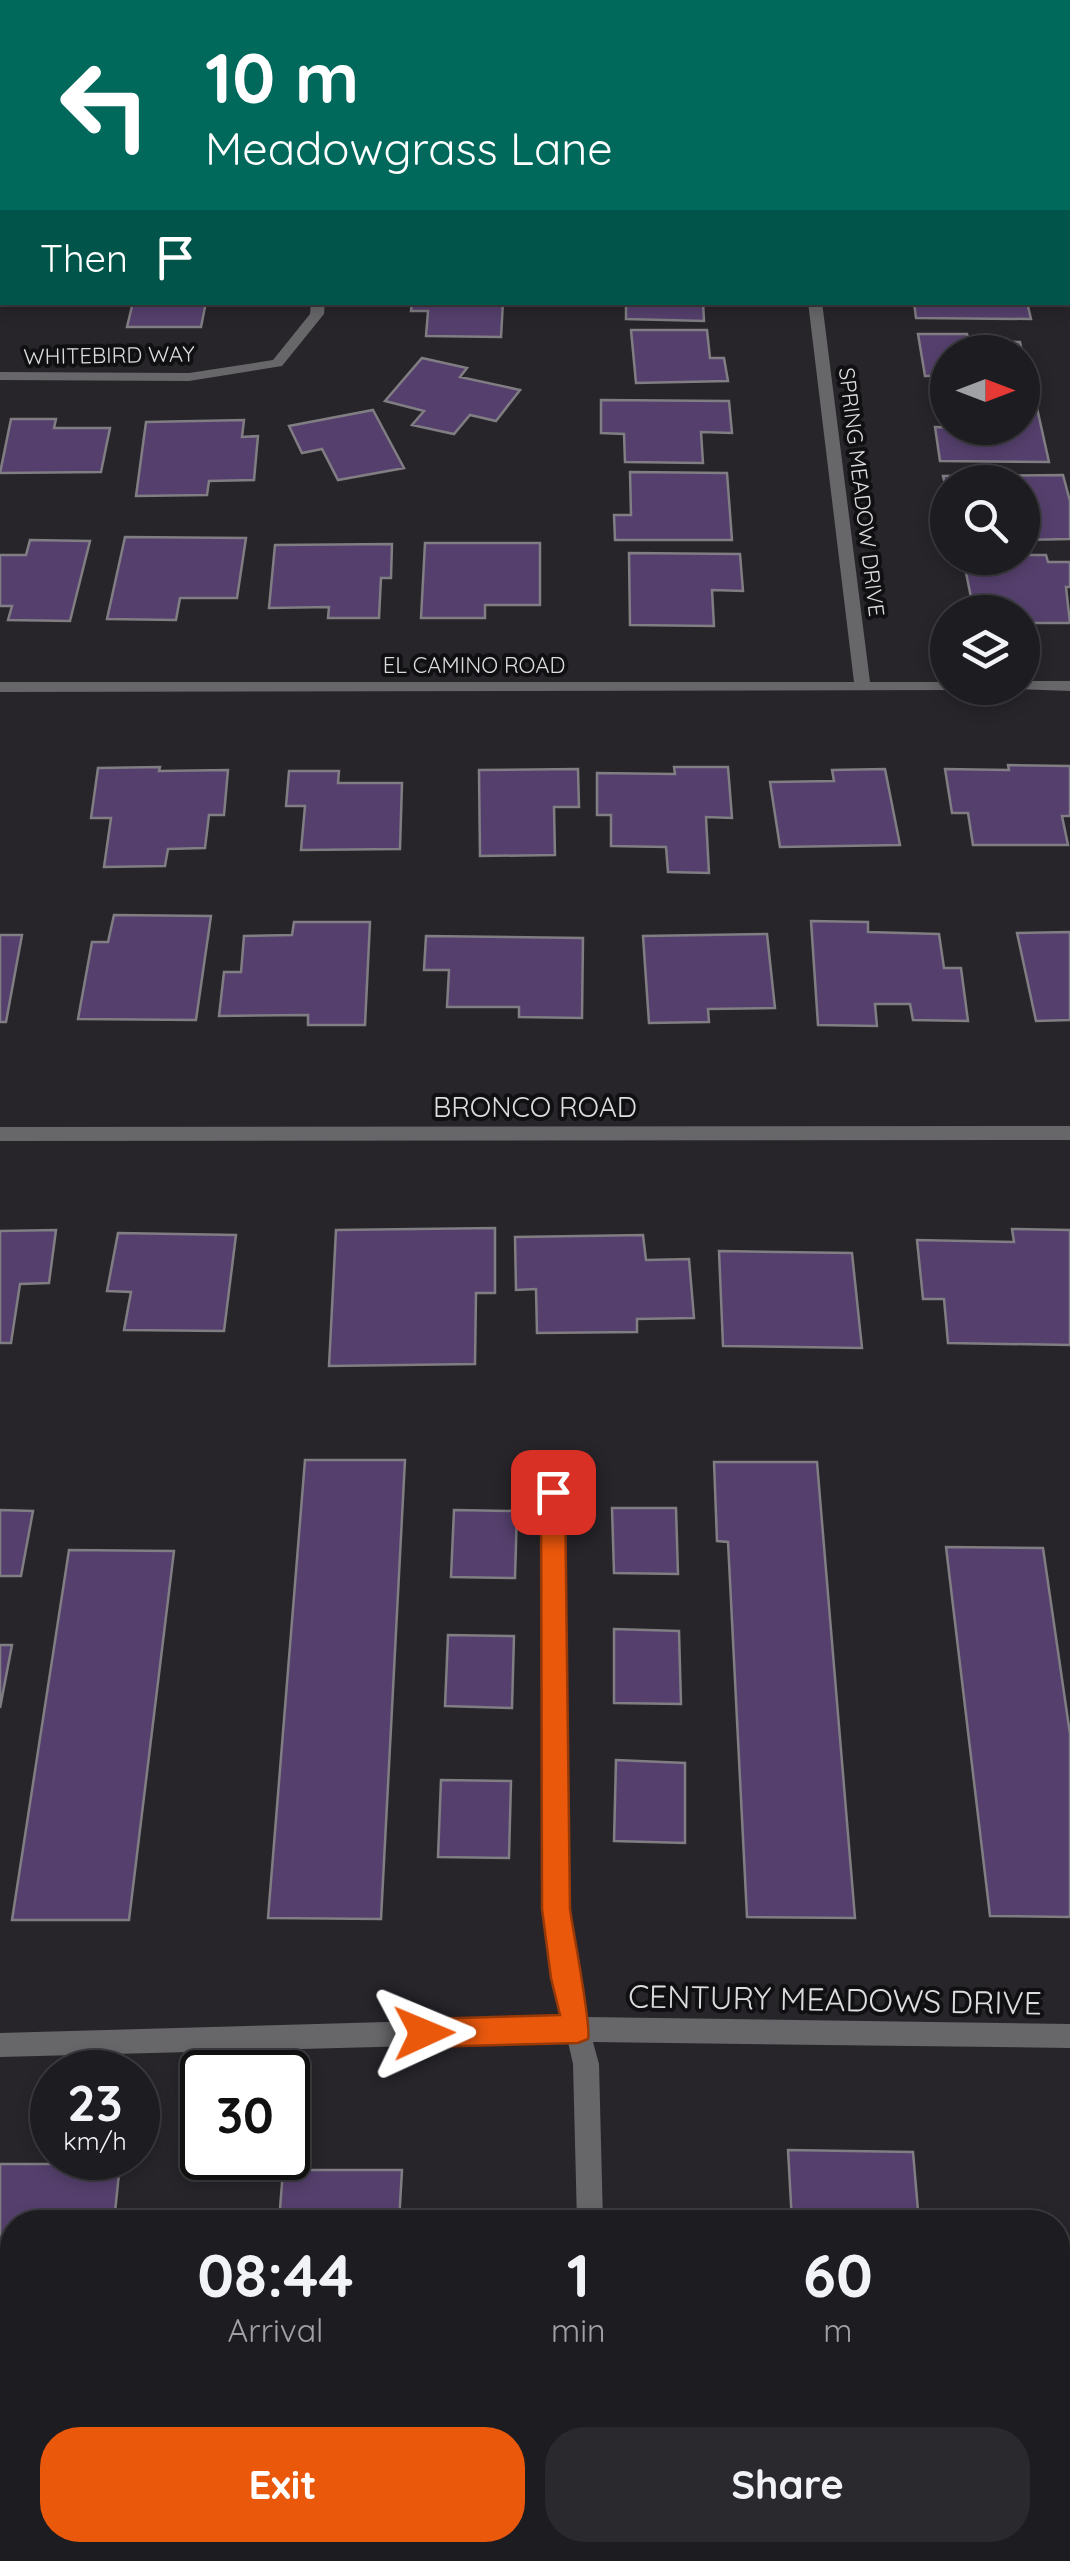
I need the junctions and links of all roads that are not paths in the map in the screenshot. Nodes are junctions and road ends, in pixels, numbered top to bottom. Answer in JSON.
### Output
{"nodes":[{"id":1,"x":318,"y":305,"type":"edge"},
{"id":2,"x":815,"y":305,"type":"edge"},
{"id":3,"x":0,"y":376,"type":"edge"},
{"id":4,"x":1040,"y":686,"type":"edge"},
{"id":5,"x":1070,"y":686,"type":"edge"},
{"id":6,"x":0,"y":687,"type":"edge"},
{"id":7,"x":863,"y":687,"type":"junction"},
{"id":8,"x":930,"y":687,"type":"edge"},
{"id":9,"x":0,"y":1134,"type":"edge"},
{"id":10,"x":1070,"y":1134,"type":"edge"},
{"id":11,"x":553,"y":1492,"type":"dead end"},
{"id":12,"x":578,"y":2029,"type":"junction"},
{"id":13,"x":1070,"y":2036,"type":"edge"},
{"id":14,"x":0,"y":2045,"type":"edge"},
{"id":15,"x":590,"y":2210,"type":"edge"}],
"edges":[{"from":1,"to":3,"type":"street","name":"WHITEBIRD WAY"},
{"from":2,"to":7,"type":"street","name":"SPRING MEADOW DRIVE"},
{"from":4,"to":5,"type":"street"},
{"from":6,"to":7,"type":"street","name":"EL CAMINO ROAD"},
{"from":7,"to":8,"type":"street","name":"EL CAMINO ROAD"},
{"from":9,"to":10,"type":"street","name":"BRONCO ROAD"},
{"from":11,"to":12,"type":"street"},
{"from":12,"to":13,"type":"street","name":"CENTURY MEADOWS DRIVE"},
{"from":12,"to":14,"type":"street","name":"CENTURY MEADOWS DRIVE"},
{"from":12,"to":15,"type":"street"}]}
